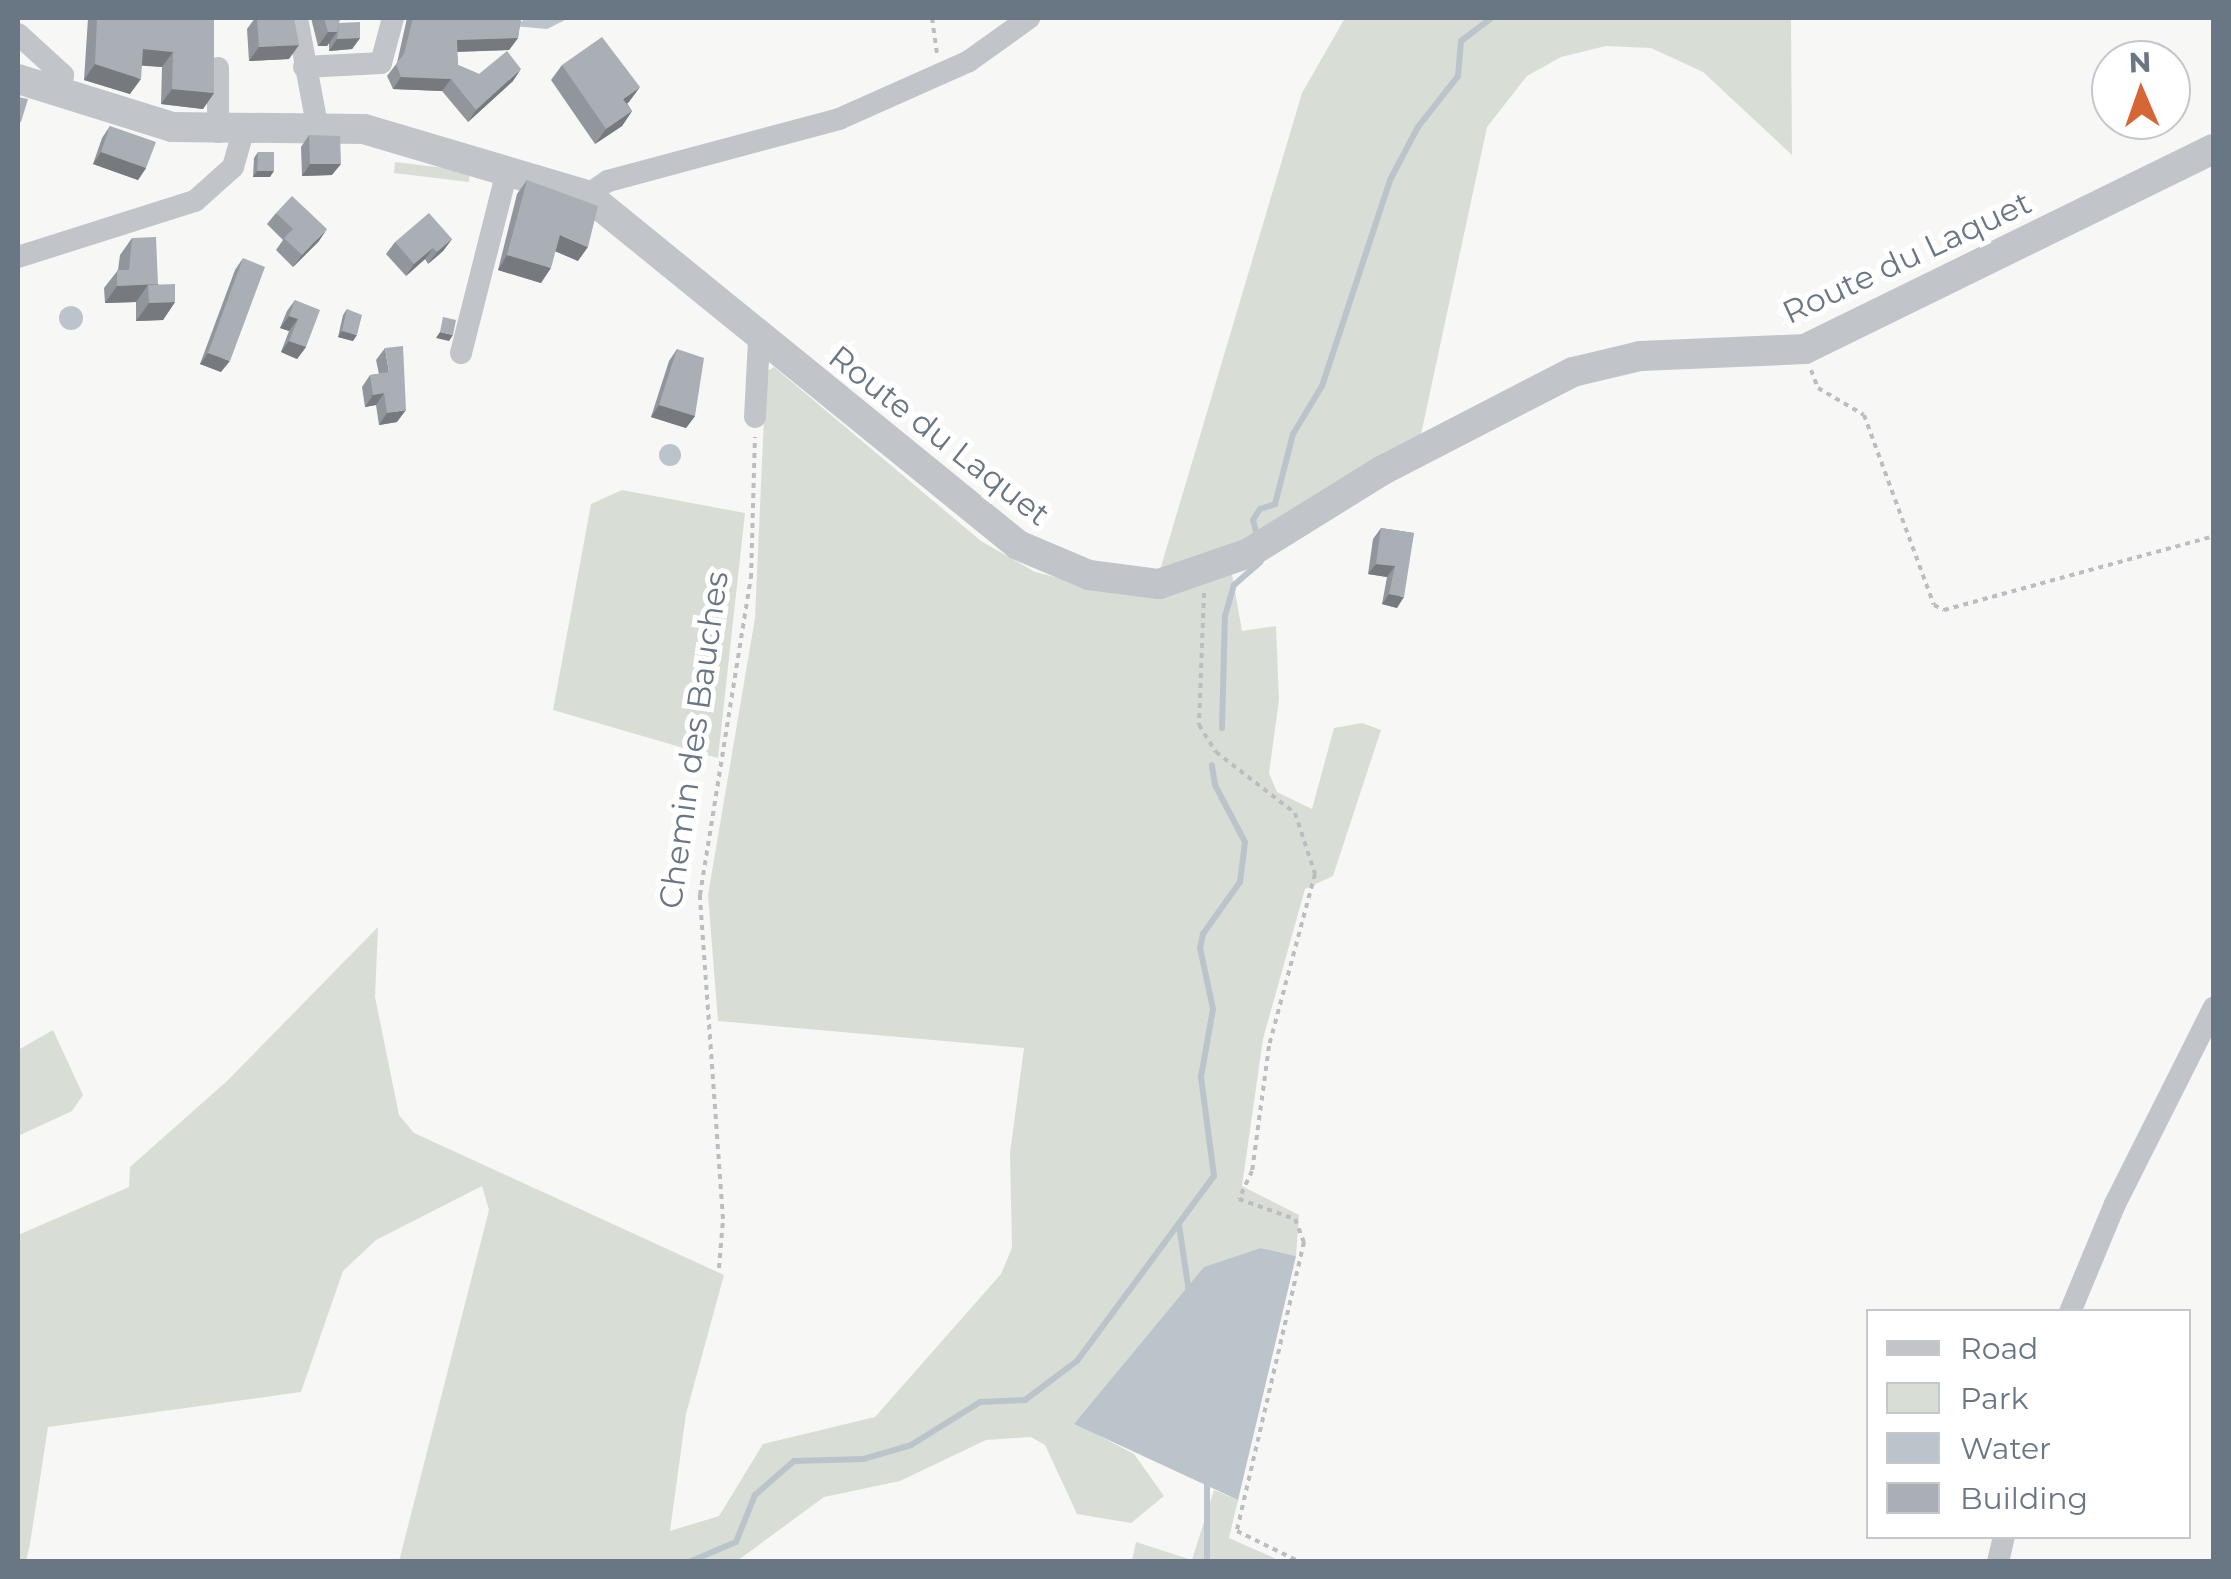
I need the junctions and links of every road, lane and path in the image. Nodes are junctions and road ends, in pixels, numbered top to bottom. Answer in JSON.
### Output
{"nodes":[{"id":1,"x":298,"y":18,"type":"edge"},
{"id":2,"x":393,"y":18,"type":"edge"},
{"id":3,"x":932,"y":18,"type":"edge"},
{"id":4,"x":1030,"y":18,"type":"edge"},
{"id":5,"x":18,"y":34,"type":"edge"},
{"id":6,"x":304,"y":66,"type":"junction"},
{"id":7,"x":218,"y":68,"type":"edge"},
{"id":8,"x":936,"y":78,"type":"junction"},
{"id":9,"x":18,"y":79,"type":"edge"},
{"id":10,"x":59,"y":94,"type":"junction"},
{"id":11,"x":317,"y":124,"type":"junction"},
{"id":12,"x":231,"y":132,"type":"junction"},
{"id":13,"x":2214,"y":149,"type":"edge"},
{"id":14,"x":507,"y":170,"type":"junction"},
{"id":15,"x":588,"y":195,"type":"junction"},
{"id":16,"x":18,"y":257,"type":"edge"},
{"id":17,"x":759,"y":340,"type":"junction"},
{"id":18,"x":1822,"y":342,"type":"junction"},
{"id":19,"x":461,"y":353,"type":"dead end"},
{"id":20,"x":755,"y":417,"type":"joint"},
{"id":21,"x":2214,"y":536,"type":"edge"},
{"id":22,"x":1206,"y":573,"type":"junction"},
{"id":23,"x":2214,"y":1007,"type":"edge"},
{"id":24,"x":719,"y":1268,"type":"dead end"},
{"id":25,"x":2071,"y":1309,"type":"edge"},
{"id":26,"x":1300,"y":1562,"type":"edge"}],
"edges":[{"from":1,"to":6,"type":"street"},
{"from":2,"to":6,"type":"street"},
{"from":3,"to":8,"type":"path"},
{"from":4,"to":8,"type":"street"},
{"from":5,"to":10,"type":"street"},
{"from":6,"to":11,"type":"street"},
{"from":7,"to":12,"type":"street"},
{"from":8,"to":15,"type":"street"},
{"from":9,"to":10,"type":"street","name":"Route du Laquet"},
{"from":10,"to":12,"type":"street","name":"Route du Laquet"},
{"from":11,"to":12,"type":"street","name":"Route du Laquet"},
{"from":11,"to":14,"type":"street","name":"Route du Laquet"},
{"from":12,"to":16,"type":"street"},
{"from":13,"to":18,"type":"street","name":"Route du Laquet"},
{"from":14,"to":15,"type":"street","name":"Route du Laquet"},
{"from":14,"to":19,"type":"street"},
{"from":15,"to":17,"type":"street","name":"Route du Laquet"},
{"from":17,"to":20,"type":"street"},
{"from":17,"to":22,"type":"street","name":"Route du Laquet"},
{"from":18,"to":21,"type":"path"},
{"from":18,"to":22,"type":"street","name":"Route du Laquet"},
{"from":20,"to":24,"type":"path","name":"Chemin des Bauches"},
{"from":22,"to":26,"type":"path"},
{"from":23,"to":25,"type":"street"}]}
